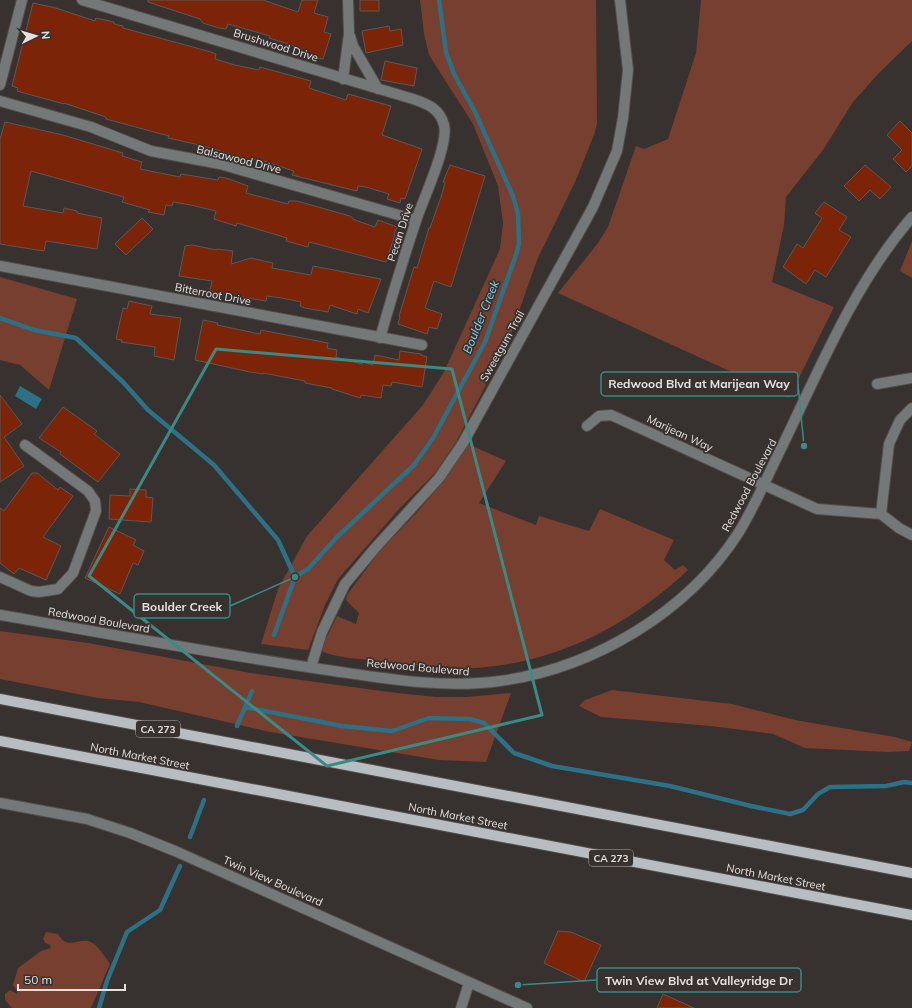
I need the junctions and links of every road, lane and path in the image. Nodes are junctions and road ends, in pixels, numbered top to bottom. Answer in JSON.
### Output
{"nodes":[{"id":1,"x":22,"y":0,"type":"edge"},
{"id":2,"x":82,"y":0,"type":"edge"},
{"id":3,"x":348,"y":0,"type":"edge"},
{"id":4,"x":620,"y":0,"type":"edge"},
{"id":5,"x":349,"y":34,"type":"junction"},
{"id":6,"x":342,"y":79,"type":"junction"},
{"id":7,"x":0,"y":85,"type":"edge"},
{"id":8,"x":378,"y":89,"type":"junction"},
{"id":9,"x":0,"y":101,"type":"edge"},
{"id":10,"x":445,"y":134,"type":"joint"},
{"id":11,"x":912,"y":217,"type":"edge"},
{"id":12,"x":416,"y":220,"type":"junction"},
{"id":13,"x":0,"y":266,"type":"edge"},
{"id":14,"x":380,"y":338,"type":"junction"},
{"id":15,"x":422,"y":345,"type":"dead end"},
{"id":16,"x":912,"y":378,"type":"edge"},
{"id":17,"x":877,"y":384,"type":"dead end"},
{"id":18,"x":912,"y":408,"type":"edge"},
{"id":19,"x":587,"y":426,"type":"dead end"},
{"id":20,"x":25,"y":445,"type":"dead end"},
{"id":21,"x":764,"y":484,"type":"junction"},
{"id":22,"x":881,"y":514,"type":"junction"},
{"id":23,"x":912,"y":535,"type":"edge"},
{"id":24,"x":0,"y":577,"type":"edge"},
{"id":25,"x":0,"y":616,"type":"edge"},
{"id":26,"x":310,"y":667,"type":"junction"},
{"id":27,"x":0,"y":699,"type":"edge"},
{"id":28,"x":0,"y":741,"type":"edge"},
{"id":29,"x":0,"y":803,"type":"edge"},
{"id":30,"x":912,"y":872,"type":"edge"},
{"id":31,"x":912,"y":915,"type":"edge"},
{"id":32,"x":469,"y":983,"type":"junction"},
{"id":33,"x":461,"y":1008,"type":"edge"},
{"id":34,"x":527,"y":1008,"type":"edge"}],
"edges":[{"from":1,"to":7,"type":"street"},
{"from":2,"to":6,"type":"street","name":"Brushwood Drive"},
{"from":3,"to":5,"type":"street"},
{"from":4,"to":26,"type":"street","name":"Sweetgum Trail"},
{"from":5,"to":6,"type":"street"},
{"from":5,"to":8,"type":"street"},
{"from":6,"to":8,"type":"street","name":"Brushwood Drive"},
{"from":8,"to":10,"type":"street","name":"Brushwood Drive"},
{"from":9,"to":12,"type":"street","name":"Balsawood Drive"},
{"from":10,"to":12,"type":"street","name":"Pecan Drive"},
{"from":11,"to":21,"type":"street","name":"Redwood Boulevard"},
{"from":12,"to":14,"type":"street","name":"Pecan Drive"},
{"from":13,"to":14,"type":"street","name":"Bitterroot Drive"},
{"from":14,"to":15,"type":"street","name":"Bitterroot Drive"},
{"from":16,"to":17,"type":"street"},
{"from":18,"to":22,"type":"street"},
{"from":19,"to":21,"type":"street","name":"Marijean Way"},
{"from":20,"to":24,"type":"street"},
{"from":21,"to":22,"type":"street","name":"Marijean Way"},
{"from":21,"to":26,"type":"street","name":"Redwood Boulevard"},
{"from":22,"to":23,"type":"street"},
{"from":25,"to":26,"type":"street","name":"Redwood Boulevard"},
{"from":27,"to":30,"type":"main road","number":"CA 273"},
{"from":28,"to":31,"type":"main road","name":"North Market Street","number":"CA 273"},
{"from":29,"to":32,"type":"street","name":"Twin View Boulevard"},
{"from":32,"to":33,"type":"street"},
{"from":32,"to":34,"type":"street","name":"Twin View Boulevard"}]}
